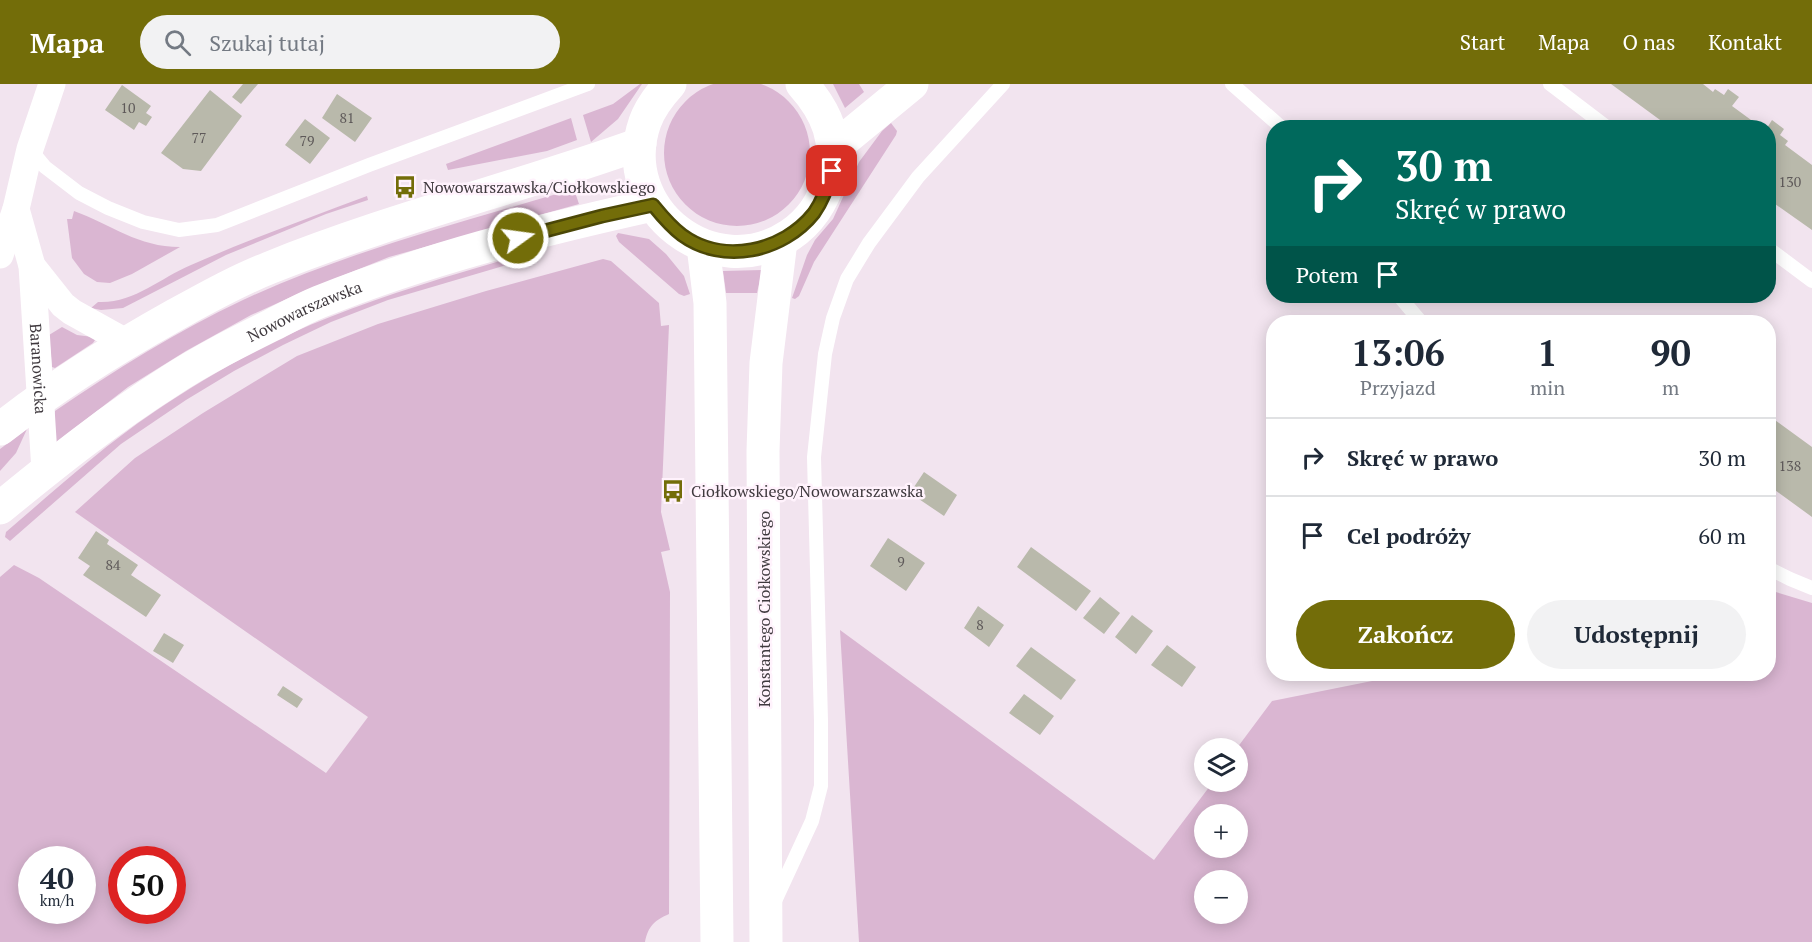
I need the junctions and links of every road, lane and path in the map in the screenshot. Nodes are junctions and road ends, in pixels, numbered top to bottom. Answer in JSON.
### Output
{"nodes":[{"id":1,"x":52,"y":84,"type":"edge"},
{"id":2,"x":588,"y":84,"type":"edge"},
{"id":3,"x":669,"y":84,"type":"edge"},
{"id":4,"x":802,"y":84,"type":"edge"},
{"id":5,"x":912,"y":84,"type":"edge"},
{"id":6,"x":1003,"y":84,"type":"edge"},
{"id":7,"x":1232,"y":84,"type":"edge"},
{"id":8,"x":1550,"y":84,"type":"edge"},
{"id":9,"x":1273,"y":120,"type":"edge"},
{"id":10,"x":1597,"y":120,"type":"edge"},
{"id":11,"x":640,"y":144,"type":"junction"},
{"id":12,"x":30,"y":149,"type":"junction"},
{"id":13,"x":833,"y":149,"type":"junction"},
{"id":14,"x":653,"y":205,"type":"junction"},
{"id":15,"x":16,"y":209,"type":"junction"},
{"id":16,"x":781,"y":241,"type":"junction"},
{"id":17,"x":703,"y":246,"type":"junction"},
{"id":18,"x":1776,"y":254,"type":"edge"},
{"id":19,"x":0,"y":255,"type":"edge"},
{"id":20,"x":32,"y":267,"type":"junction"},
{"id":21,"x":1812,"y":281,"type":"edge"},
{"id":22,"x":1405,"y":303,"type":"edge"},
{"id":23,"x":1415,"y":315,"type":"edge"},
{"id":24,"x":126,"y":342,"type":"junction"},
{"id":25,"x":40,"y":398,"type":"junction"},
{"id":26,"x":0,"y":429,"type":"edge"},
{"id":27,"x":45,"y":471,"type":"junction"},
{"id":28,"x":0,"y":508,"type":"edge"},
{"id":29,"x":1776,"y":572,"type":"edge"},
{"id":30,"x":1812,"y":588,"type":"edge"},
{"id":31,"x":766,"y":933,"type":"edge"},
{"id":32,"x":717,"y":942,"type":"edge"}],
"edges":[{"from":1,"to":12,"type":"street","name":"Baranowicka"},
{"from":2,"to":12,"type":"lane"},
{"from":3,"to":11,"type":"main road"},
{"from":4,"to":13,"type":"main road"},
{"from":5,"to":13,"type":"main road"},
{"from":6,"to":31,"type":"lane"},
{"from":7,"to":9,"type":"lane"},
{"from":8,"to":10,"type":"lane"},
{"from":11,"to":14,"type":"main road"},
{"from":11,"to":24,"type":"main road"},
{"from":12,"to":15,"type":"street","name":"Baranowicka"},
{"from":13,"to":16,"type":"main road"},
{"from":14,"to":17,"type":"main road"},
{"from":14,"to":27,"type":"main road","name":"Nowowarszawska"},
{"from":15,"to":19,"type":"street","name":"Baranowicka"},
{"from":15,"to":20,"type":"street","name":"Baranowicka"},
{"from":16,"to":17,"type":"main road"},
{"from":16,"to":31,"type":"main road","name":"Konstantego Ciołkowskiego"},
{"from":17,"to":32,"type":"main road"},
{"from":18,"to":21,"type":"lane"},
{"from":20,"to":24,"type":"street","name":"Baranowicka"},
{"from":20,"to":25,"type":"street","name":"Baranowicka"},
{"from":22,"to":23,"type":"lane"},
{"from":24,"to":25,"type":"main road"},
{"from":25,"to":26,"type":"main road"},
{"from":25,"to":27,"type":"street","name":"Baranowicka"},
{"from":27,"to":28,"type":"main road","name":"Nowowarszawska"},
{"from":29,"to":30,"type":"lane"}]}
